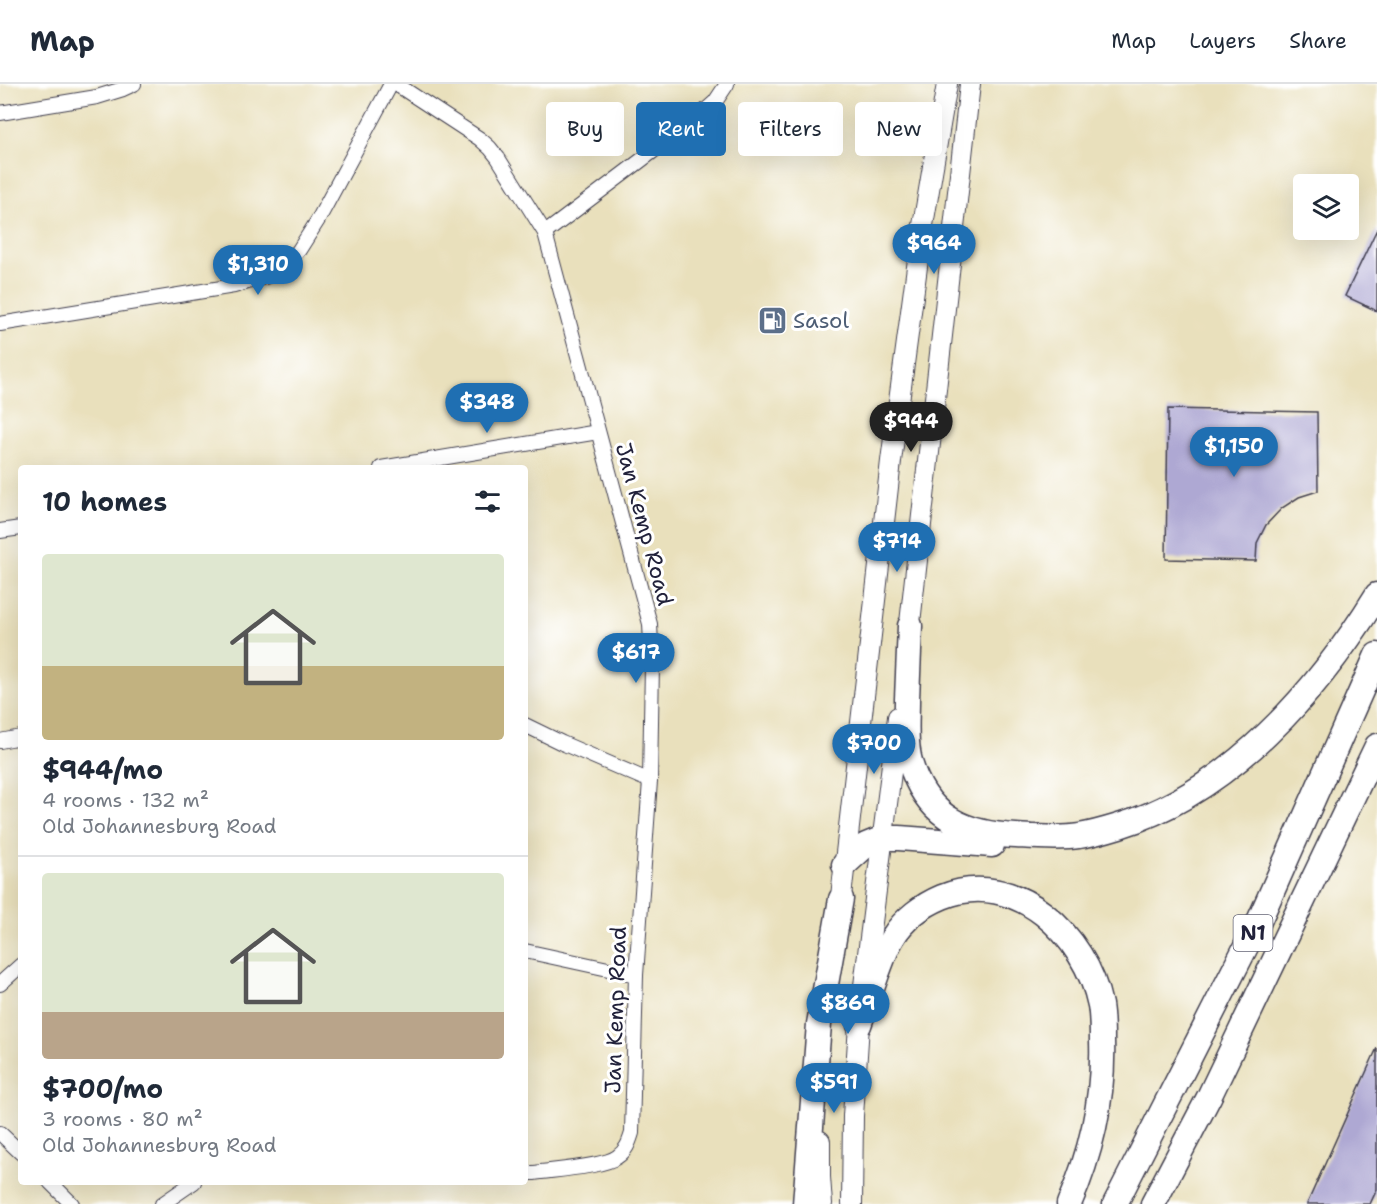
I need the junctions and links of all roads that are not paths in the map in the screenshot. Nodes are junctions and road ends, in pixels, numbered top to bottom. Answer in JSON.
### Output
{"nodes":[{"id":1,"x":134,"y":84,"type":"edge"},
{"id":2,"x":391,"y":84,"type":"edge"},
{"id":3,"x":396,"y":84,"type":"edge"},
{"id":4,"x":728,"y":84,"type":"edge"},
{"id":5,"x":947,"y":84,"type":"edge"},
{"id":6,"x":970,"y":84,"type":"edge"},
{"id":7,"x":0,"y":113,"type":"edge"},
{"id":8,"x":545,"y":233,"type":"junction"},
{"id":9,"x":0,"y":324,"type":"edge"},
{"id":10,"x":598,"y":432,"type":"junction"},
{"id":11,"x":399,"y":465,"type":"edge"},
{"id":12,"x":18,"y":528,"type":"edge"},
{"id":13,"x":0,"y":531,"type":"edge"},
{"id":14,"x":1377,"y":595,"type":"edge"},
{"id":15,"x":910,"y":626,"type":"junction"},
{"id":16,"x":1377,"y":655,"type":"edge"},
{"id":17,"x":528,"y":726,"type":"edge"},
{"id":18,"x":18,"y":738,"type":"edge"},
{"id":19,"x":0,"y":741,"type":"edge"},
{"id":20,"x":1377,"y":746,"type":"edge"},
{"id":21,"x":650,"y":781,"type":"junction"},
{"id":22,"x":1079,"y":836,"type":"junction"},
{"id":23,"x":883,"y":838,"type":"junction"},
{"id":24,"x":844,"y":865,"type":"junction"},
{"id":25,"x":841,"y":899,"type":"junction"},
{"id":26,"x":528,"y":952,"type":"edge"},
{"id":27,"x":18,"y":968,"type":"edge"},
{"id":28,"x":636,"y":975,"type":"junction"},
{"id":29,"x":0,"y":984,"type":"edge"},
{"id":30,"x":859,"y":1025,"type":"junction"},
{"id":31,"x":0,"y":1133,"type":"edge"},
{"id":32,"x":18,"y":1150,"type":"edge"},
{"id":33,"x":528,"y":1173,"type":"edge"},
{"id":34,"x":53,"y":1185,"type":"edge"},
{"id":35,"x":190,"y":1185,"type":"edge"},
{"id":36,"x":72,"y":1204,"type":"edge"},
{"id":37,"x":162,"y":1204,"type":"edge"},
{"id":38,"x":805,"y":1204,"type":"edge"},
{"id":39,"x":822,"y":1204,"type":"edge"},
{"id":40,"x":852,"y":1204,"type":"edge"},
{"id":41,"x":1069,"y":1204,"type":"edge"},
{"id":42,"x":1116,"y":1204,"type":"edge"},
{"id":43,"x":1153,"y":1204,"type":"edge"}],
"edges":[{"from":1,"to":7,"type":"street"},
{"from":2,"to":9,"type":"street"},
{"from":3,"to":8,"type":"street","name":"Jan Kemp Road"},
{"from":4,"to":8,"type":"street"},
{"from":5,"to":24,"type":"main road"},
{"from":6,"to":15,"type":"main road"},
{"from":8,"to":10,"type":"street","name":"Jan Kemp Road"},
{"from":10,"to":11,"type":"street"},
{"from":10,"to":21,"type":"street","name":"Jan Kemp Road"},
{"from":12,"to":13,"type":"street"},
{"from":14,"to":22,"type":"highway"},
{"from":15,"to":22,"type":"highway"},
{"from":15,"to":23,"type":"main road"},
{"from":16,"to":42,"type":"highway","number":"N1"},
{"from":17,"to":21,"type":"street"},
{"from":18,"to":19,"type":"street"},
{"from":20,"to":43,"type":"highway","number":"N1"},
{"from":21,"to":28,"type":"street","name":"Jan Kemp Road"},
{"from":22,"to":23,"type":"highway"},
{"from":23,"to":24,"type":"highway"},
{"from":23,"to":30,"type":"main road"},
{"from":24,"to":25,"type":"main road"},
{"from":25,"to":38,"type":"highway"},
{"from":25,"to":39,"type":"main road"},
{"from":26,"to":28,"type":"street"},
{"from":27,"to":29,"type":"street"},
{"from":28,"to":33,"type":"street","name":"Jan Kemp Road"},
{"from":30,"to":40,"type":"main road"},
{"from":30,"to":41,"type":"highway"},
{"from":31,"to":32,"type":"street"},
{"from":34,"to":36,"type":"street"},
{"from":35,"to":37,"type":"street"}]}
